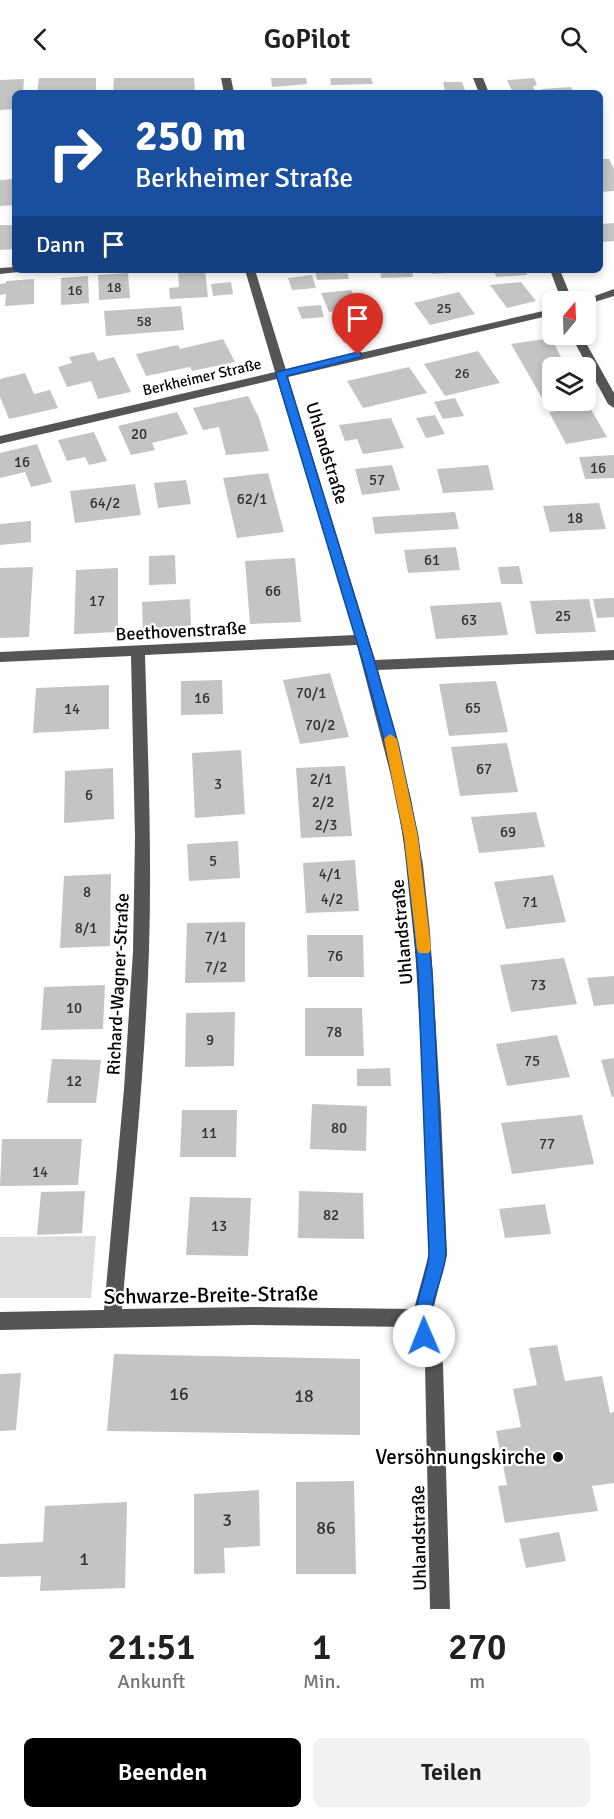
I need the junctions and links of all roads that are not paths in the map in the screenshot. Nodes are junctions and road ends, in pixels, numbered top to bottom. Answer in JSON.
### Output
{"nodes":[{"id":1,"x":251,"y":273,"type":"edge"},
{"id":2,"x":556,"y":273,"type":"edge"},
{"id":3,"x":564,"y":291,"type":"edge"},
{"id":4,"x":614,"y":292,"type":"edge"},
{"id":5,"x":596,"y":298,"type":"edge"},
{"id":6,"x":542,"y":314,"type":"edge"},
{"id":7,"x":580,"y":345,"type":"edge"},
{"id":8,"x":281,"y":374,"type":"junction"},
{"id":9,"x":614,"y":404,"type":"edge"},
{"id":10,"x":0,"y":440,"type":"edge"},
{"id":11,"x":363,"y":640,"type":"junction"},
{"id":12,"x":138,"y":651,"type":"junction"},
{"id":13,"x":614,"y":655,"type":"edge"},
{"id":14,"x":0,"y":657,"type":"edge"},
{"id":15,"x":370,"y":666,"type":"junction"},
{"id":16,"x":112,"y":1318,"type":"junction"},
{"id":17,"x":422,"y":1318,"type":"junction"},
{"id":18,"x":0,"y":1321,"type":"edge"},
{"id":19,"x":440,"y":1609,"type":"edge"}],
"edges":[{"from":1,"to":8,"type":"street","name":"Uhlandstraße"},
{"from":2,"to":3,"type":"street"},
{"from":4,"to":5,"type":"street"},
{"from":6,"to":8,"type":"street","name":"Berkheimer Straße"},
{"from":7,"to":9,"type":"street"},
{"from":8,"to":10,"type":"street","name":"Berkheimer Straße"},
{"from":8,"to":11,"type":"street","name":"Uhlandstraße"},
{"from":11,"to":12,"type":"street","name":"Beethovenstraße"},
{"from":11,"to":15,"type":"street","name":"Uhlandstraße"},
{"from":12,"to":14,"type":"street","name":"Beethovenstraße"},
{"from":12,"to":16,"type":"street","name":"Richard-Wagner-Straße"},
{"from":13,"to":15,"type":"street"},
{"from":15,"to":17,"type":"street","name":"Uhlandstraße"},
{"from":16,"to":17,"type":"street","name":"Schwarze-Breite-Straße"},
{"from":16,"to":18,"type":"street","name":"Schwarze-Breite-Straße"},
{"from":17,"to":19,"type":"street","name":"Uhlandstraße"}]}
